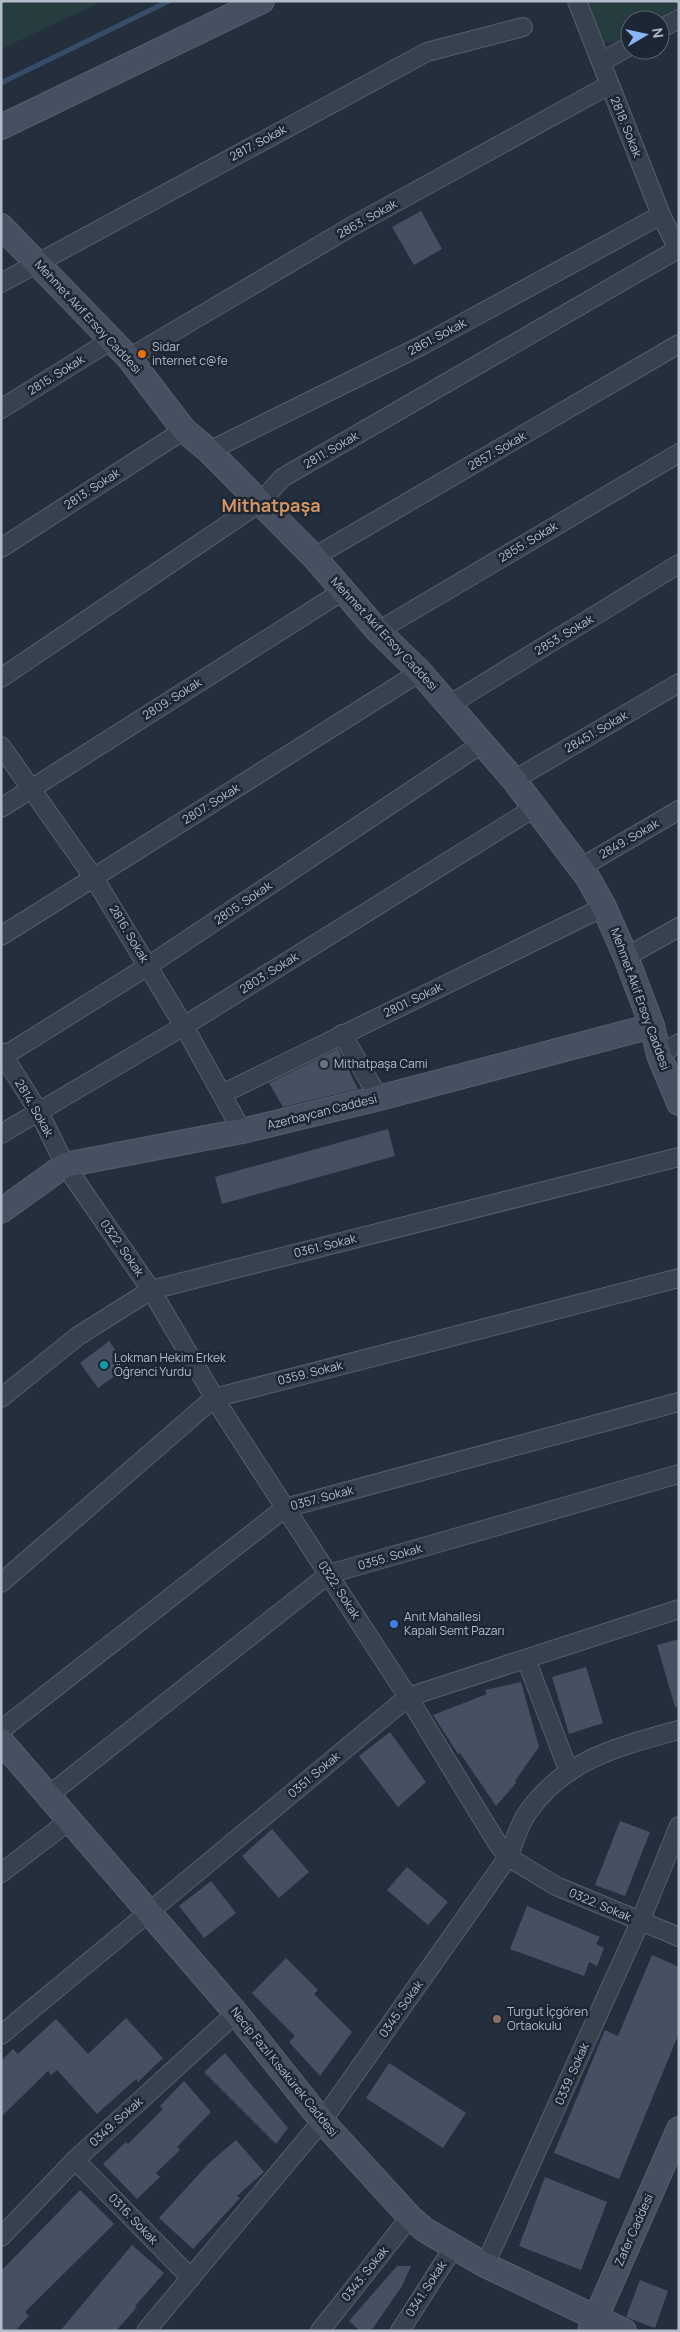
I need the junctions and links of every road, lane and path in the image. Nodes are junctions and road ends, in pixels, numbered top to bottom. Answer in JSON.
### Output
{"nodes":[{"id":1,"x":262,"y":1,"type":"edge"},
{"id":2,"x":577,"y":1,"type":"edge"},
{"id":3,"x":523,"y":27,"type":"dead end"},
{"id":4,"x":620,"y":52,"type":"edge"},
{"id":5,"x":601,"y":62,"type":"junction"},
{"id":6,"x":609,"y":85,"type":"junction"},
{"id":7,"x":1,"y":127,"type":"edge"},
{"id":8,"x":661,"y":215,"type":"junction"},
{"id":9,"x":1,"y":226,"type":"edge"},
{"id":10,"x":678,"y":250,"type":"edge"},
{"id":11,"x":37,"y":262,"type":"junction"},
{"id":12,"x":1,"y":283,"type":"edge"},
{"id":13,"x":110,"y":341,"type":"junction"},
{"id":14,"x":679,"y":344,"type":"edge"},
{"id":15,"x":129,"y":358,"type":"junction"},
{"id":16,"x":1,"y":409,"type":"edge"},
{"id":17,"x":184,"y":430,"type":"junction"},
{"id":18,"x":209,"y":451,"type":"junction"},
{"id":19,"x":679,"y":453,"type":"edge"},
{"id":20,"x":261,"y":502,"type":"junction"},
{"id":21,"x":1,"y":548,"type":"edge"},
{"id":22,"x":314,"y":558,"type":"junction"},
{"id":23,"x":679,"y":564,"type":"edge"},
{"id":24,"x":343,"y":591,"type":"junction"},
{"id":25,"x":378,"y":631,"type":"junction"},
{"id":26,"x":420,"y":672,"type":"junction"},
{"id":27,"x":1,"y":678,"type":"edge"},
{"id":28,"x":679,"y":683,"type":"edge"},
{"id":29,"x":449,"y":705,"type":"junction"},
{"id":30,"x":482,"y":744,"type":"junction"},
{"id":31,"x":1,"y":746,"type":"edge"},
{"id":32,"x":514,"y":780,"type":"junction"},
{"id":33,"x":30,"y":790,"type":"junction"},
{"id":34,"x":1,"y":808,"type":"edge"},
{"id":35,"x":534,"y":808,"type":"junction"},
{"id":36,"x":679,"y":810,"type":"edge"},
{"id":37,"x":580,"y":868,"type":"junction"},
{"id":38,"x":94,"y":878,"type":"junction"},
{"id":39,"x":604,"y":907,"type":"junction"},
{"id":40,"x":679,"y":927,"type":"edge"},
{"id":41,"x":1,"y":936,"type":"edge"},
{"id":42,"x":626,"y":958,"type":"junction"},
{"id":43,"x":148,"y":966,"type":"junction"},
{"id":44,"x":184,"y":1026,"type":"junction"},
{"id":45,"x":652,"y":1026,"type":"junction"},
{"id":46,"x":342,"y":1034,"type":"junction"},
{"id":47,"x":669,"y":1049,"type":"edge"},
{"id":48,"x":2,"y":1056,"type":"edge"},
{"id":49,"x":222,"y":1094,"type":"junction"},
{"id":50,"x":380,"y":1098,"type":"junction"},
{"id":51,"x":679,"y":1103,"type":"edge"},
{"id":52,"x":39,"y":1112,"type":"junction"},
{"id":53,"x":242,"y":1131,"type":"junction"},
{"id":54,"x":1,"y":1134,"type":"edge"},
{"id":55,"x":679,"y":1157,"type":"edge"},
{"id":56,"x":65,"y":1165,"type":"junction"},
{"id":57,"x":1,"y":1211,"type":"edge"},
{"id":58,"x":679,"y":1278,"type":"edge"},
{"id":59,"x":151,"y":1290,"type":"junction"},
{"id":60,"x":1,"y":1398,"type":"edge"},
{"id":61,"x":214,"y":1398,"type":"junction"},
{"id":62,"x":679,"y":1402,"type":"edge"},
{"id":63,"x":679,"y":1474,"type":"edge"},
{"id":64,"x":285,"y":1508,"type":"junction"},
{"id":65,"x":329,"y":1574,"type":"junction"},
{"id":66,"x":1,"y":1583,"type":"edge"},
{"id":67,"x":679,"y":1609,"type":"edge"},
{"id":68,"x":526,"y":1658,"type":"junction"},
{"id":69,"x":408,"y":1696,"type":"junction"},
{"id":70,"x":1,"y":1730,"type":"edge"},
{"id":71,"x":679,"y":1730,"type":"edge"},
{"id":72,"x":1,"y":1741,"type":"edge"},
{"id":73,"x":569,"y":1772,"type":"junction"},
{"id":74,"x":49,"y":1795,"type":"junction"},
{"id":75,"x":70,"y":1820,"type":"junction"},
{"id":76,"x":679,"y":1826,"type":"edge"},
{"id":77,"x":508,"y":1857,"type":"junction"},
{"id":78,"x":1,"y":1873,"type":"edge"},
{"id":79,"x":148,"y":1912,"type":"junction"},
{"id":80,"x":640,"y":1922,"type":"junction"},
{"id":81,"x":679,"y":1937,"type":"edge"},
{"id":82,"x":236,"y":2013,"type":"junction"},
{"id":83,"x":1,"y":2035,"type":"edge"},
{"id":84,"x":322,"y":2121,"type":"junction"},
{"id":85,"x":679,"y":2129,"type":"edge"},
{"id":86,"x":75,"y":2160,"type":"junction"},
{"id":87,"x":410,"y":2217,"type":"junction"},
{"id":88,"x":1,"y":2237,"type":"edge"},
{"id":89,"x":453,"y":2248,"type":"junction"},
{"id":90,"x":485,"y":2265,"type":"junction"},
{"id":91,"x":191,"y":2278,"type":"junction"},
{"id":92,"x":592,"y":2324,"type":"edge"},
{"id":93,"x":146,"y":2331,"type":"edge"},
{"id":94,"x":320,"y":2331,"type":"edge"},
{"id":95,"x":400,"y":2331,"type":"edge"},
{"id":96,"x":624,"y":2331,"type":"edge"}],
"edges":[{"from":1,"to":7,"type":"street"},
{"from":2,"to":5,"type":"street","name":"2818. Sokak"},
{"from":3,"to":11,"type":"street","name":"2817. Sokak"},
{"from":4,"to":5,"type":"street"},
{"from":5,"to":6,"type":"street","name":"2818. Sokak"},
{"from":6,"to":8,"type":"street","name":"2818. Sokak"},
{"from":6,"to":15,"type":"street","name":"2863. Sokak"},
{"from":8,"to":10,"type":"street","name":"2818. Sokak"},
{"from":8,"to":18,"type":"street","name":"2861. Sokak"},
{"from":9,"to":11,"type":"street","name":"Mehmet Akif Ersoy Caddesi"},
{"from":10,"to":20,"type":"street","name":"2811. Sokak"},
{"from":11,"to":12,"type":"street","name":"2817. Sokak"},
{"from":11,"to":13,"type":"street","name":"Mehmet Akif Ersoy Caddesi"},
{"from":13,"to":15,"type":"street","name":"Mehmet Akif Ersoy Caddesi"},
{"from":13,"to":16,"type":"street","name":"2815. Sokak"},
{"from":14,"to":22,"type":"street","name":"2857. Sokak"},
{"from":15,"to":17,"type":"street","name":"Mehmet Akif Ersoy Caddesi"},
{"from":17,"to":18,"type":"street","name":"Mehmet Akif Ersoy Caddesi"},
{"from":17,"to":21,"type":"street","name":"2813. Sokak"},
{"from":18,"to":20,"type":"street","name":"Mehmet Akif Ersoy Caddesi"},
{"from":19,"to":25,"type":"street","name":"2855. Sokak"},
{"from":20,"to":22,"type":"street","name":"Mehmet Akif Ersoy Caddesi"},
{"from":20,"to":27,"type":"street","name":"2811. Sokak"},
{"from":22,"to":24,"type":"street","name":"Mehmet Akif Ersoy Caddesi"},
{"from":23,"to":29,"type":"street","name":"2853. Sokak"},
{"from":24,"to":25,"type":"street","name":"Mehmet Akif Ersoy Caddesi"},
{"from":24,"to":33,"type":"street","name":"2809. Sokak"},
{"from":25,"to":26,"type":"street","name":"Mehmet Akif Ersoy Caddesi"},
{"from":26,"to":29,"type":"street","name":"Mehmet Akif Ersoy Caddesi"},
{"from":26,"to":38,"type":"street","name":"2807. Sokak"},
{"from":28,"to":32,"type":"street","name":"28451. Sokak"},
{"from":29,"to":30,"type":"street","name":"Mehmet Akif Ersoy Caddesi"},
{"from":30,"to":32,"type":"street","name":"Mehmet Akif Ersoy Caddesi"},
{"from":30,"to":43,"type":"street","name":"2805. Sokak"},
{"from":31,"to":33,"type":"street","name":"2816. Sokak"},
{"from":32,"to":35,"type":"street","name":"Mehmet Akif Ersoy Caddesi"},
{"from":33,"to":34,"type":"street","name":"2809. Sokak"},
{"from":33,"to":38,"type":"street","name":"2816. Sokak"},
{"from":35,"to":37,"type":"street","name":"Mehmet Akif Ersoy Caddesi"},
{"from":35,"to":44,"type":"street","name":"2803. Sokak"},
{"from":36,"to":37,"type":"street","name":"2849. Sokak"},
{"from":37,"to":39,"type":"street","name":"Mehmet Akif Ersoy Caddesi"},
{"from":38,"to":41,"type":"street","name":"2807. Sokak"},
{"from":38,"to":43,"type":"street","name":"2816. Sokak"},
{"from":39,"to":42,"type":"street","name":"Mehmet Akif Ersoy Caddesi"},
{"from":39,"to":46,"type":"street","name":"2801. Sokak"},
{"from":40,"to":42,"type":"street"},
{"from":42,"to":45,"type":"street","name":"Mehmet Akif Ersoy Caddesi"},
{"from":43,"to":44,"type":"street","name":"2816. Sokak"},
{"from":43,"to":48,"type":"street","name":"2805. Sokak"},
{"from":44,"to":49,"type":"street","name":"2816. Sokak"},
{"from":44,"to":52,"type":"street","name":"2803. Sokak"},
{"from":45,"to":47,"type":"street","name":"Mehmet Akif Ersoy Caddesi"},
{"from":45,"to":50,"type":"street","name":"Azerbaycan Caddesi"},
{"from":46,"to":49,"type":"street","name":"2801. Sokak"},
{"from":46,"to":50,"type":"street"},
{"from":47,"to":51,"type":"street","name":"Mehmet Akif Ersoy Caddesi"},
{"from":48,"to":52,"type":"street","name":"2814. Sokak"},
{"from":49,"to":53,"type":"street","name":"2816. Sokak"},
{"from":50,"to":53,"type":"street","name":"Azerbaycan Caddesi"},
{"from":52,"to":54,"type":"street","name":"2803. Sokak"},
{"from":52,"to":56,"type":"street","name":"2814. Sokak"},
{"from":53,"to":56,"type":"street","name":"Azerbaycan Caddesi"},
{"from":55,"to":59,"type":"street","name":"0361. Sokak"},
{"from":56,"to":57,"type":"street","name":"Azerbaycan Caddesi"},
{"from":56,"to":59,"type":"street","name":"0322. Sokak"},
{"from":58,"to":61,"type":"street","name":"0359. Sokak"},
{"from":59,"to":60,"type":"street","name":"0361. Sokak"},
{"from":59,"to":61,"type":"street","name":"0322. Sokak"},
{"from":61,"to":64,"type":"street","name":"0322. Sokak"},
{"from":61,"to":66,"type":"street","name":"0359. Sokak"},
{"from":62,"to":64,"type":"street","name":"0357. Sokak"},
{"from":63,"to":65,"type":"street","name":"0355. Sokak"},
{"from":64,"to":65,"type":"street","name":"0322. Sokak"},
{"from":64,"to":70,"type":"street","name":"0357. Sokak"},
{"from":65,"to":69,"type":"street","name":"0322. Sokak"},
{"from":65,"to":74,"type":"street","name":"0355. Sokak"},
{"from":67,"to":68,"type":"street","name":"0351. Sokak"},
{"from":68,"to":69,"type":"street","name":"0351. Sokak"},
{"from":68,"to":73,"type":"street"},
{"from":69,"to":77,"type":"street","name":"0322. Sokak"},
{"from":69,"to":79,"type":"street","name":"0351. Sokak"},
{"from":71,"to":73,"type":"street","name":"0345. Sokak"},
{"from":72,"to":74,"type":"street","name":"Necip Fazıl Kısakürek Caddesi"},
{"from":73,"to":77,"type":"street","name":"0345. Sokak"},
{"from":74,"to":75,"type":"street","name":"Necip Fazıl Kısakürek Caddesi"},
{"from":75,"to":78,"type":"street"},
{"from":75,"to":79,"type":"street","name":"Necip Fazıl Kısakürek Caddesi"},
{"from":76,"to":80,"type":"street","name":"0339. Sokak"},
{"from":77,"to":80,"type":"street","name":"0322. Sokak"},
{"from":77,"to":84,"type":"street","name":"0345. Sokak"},
{"from":79,"to":82,"type":"street","name":"Necip Fazıl Kısakürek Caddesi"},
{"from":79,"to":83,"type":"street","name":"0351. Sokak"},
{"from":80,"to":81,"type":"street","name":"0322. Sokak"},
{"from":80,"to":90,"type":"street","name":"0339. Sokak"},
{"from":82,"to":84,"type":"street","name":"Necip Fazıl Kısakürek Caddesi"},
{"from":82,"to":86,"type":"street","name":"0349. Sokak"},
{"from":84,"to":87,"type":"street","name":"Necip Fazıl Kısakürek Caddesi"},
{"from":84,"to":91,"type":"street","name":"0345. Sokak"},
{"from":85,"to":92,"type":"street","name":"Zafer Caddesi"},
{"from":86,"to":88,"type":"street","name":"0349. Sokak"},
{"from":86,"to":91,"type":"street","name":"0316. Sokak"},
{"from":87,"to":89,"type":"street","name":"Necip Fazıl Kısakürek Caddesi"},
{"from":87,"to":94,"type":"street","name":"0343. Sokak"},
{"from":89,"to":90,"type":"street","name":"Necip Fazıl Kısakürek Caddesi"},
{"from":89,"to":95,"type":"street","name":"0341. Sokak"},
{"from":90,"to":92,"type":"street","name":"Necip Fazıl Kısakürek Caddesi"},
{"from":91,"to":93,"type":"street","name":"0345. Sokak"},
{"from":92,"to":96,"type":"street","name":"Necip Fazıl Kısakürek Caddesi"}]}
